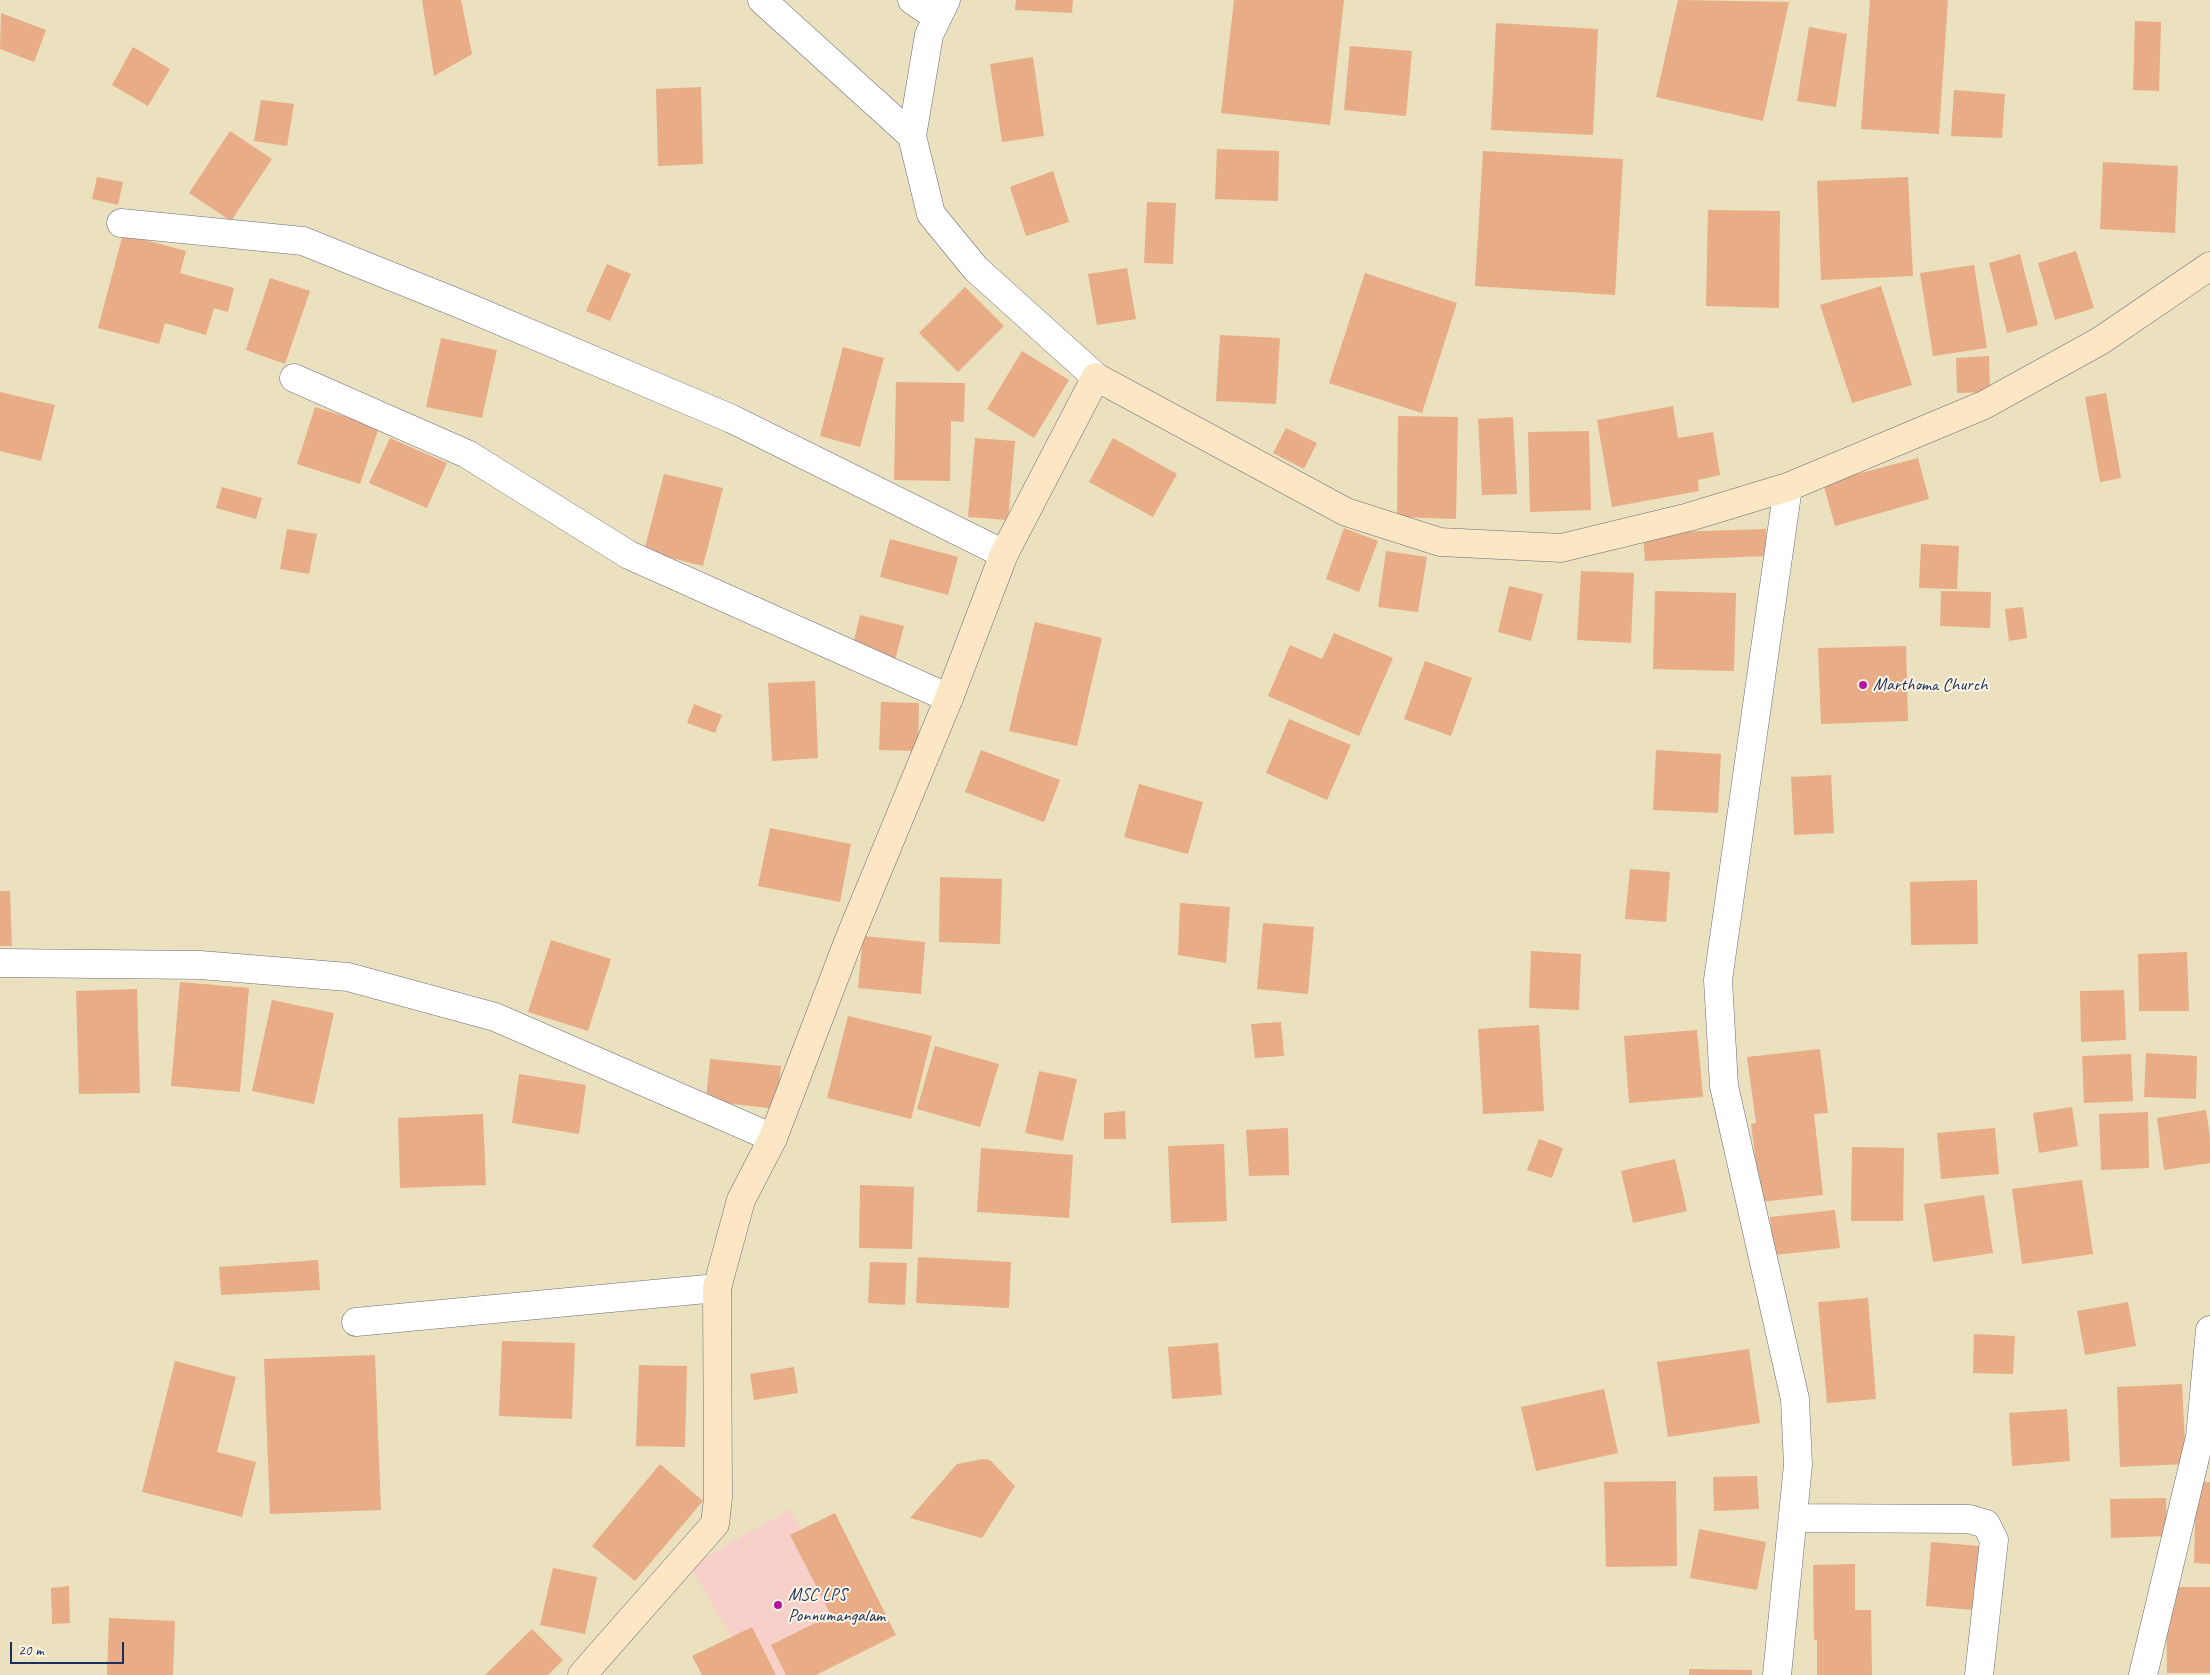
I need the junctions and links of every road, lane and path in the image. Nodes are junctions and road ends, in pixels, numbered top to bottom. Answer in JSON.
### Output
{"nodes":[{"id":1,"x":762,"y":0,"type":"edge"},
{"id":2,"x":912,"y":0,"type":"edge"},
{"id":3,"x":942,"y":9,"type":"edge"},
{"id":4,"x":912,"y":136,"type":"junction"},
{"id":5,"x":121,"y":222,"type":"dead end"},
{"id":6,"x":2210,"y":266,"type":"edge"},
{"id":7,"x":1096,"y":376,"type":"junction"},
{"id":8,"x":294,"y":378,"type":"dead end"},
{"id":9,"x":1788,"y":487,"type":"junction"},
{"id":10,"x":1004,"y":554,"type":"junction"},
{"id":11,"x":949,"y":698,"type":"junction"},
{"id":12,"x":0,"y":963,"type":"edge"},
{"id":13,"x":773,"y":1138,"type":"junction"},
{"id":14,"x":717,"y":1288,"type":"junction"},
{"id":15,"x":356,"y":1322,"type":"dead end"},
{"id":16,"x":2210,"y":1330,"type":"edge"},
{"id":17,"x":1794,"y":1518,"type":"junction"},
{"id":18,"x":582,"y":1675,"type":"edge"},
{"id":19,"x":1777,"y":1675,"type":"edge"},
{"id":20,"x":1978,"y":1675,"type":"edge"},
{"id":21,"x":2143,"y":1675,"type":"edge"}],
"edges":[{"from":1,"to":4,"type":"street"},
{"from":2,"to":3,"type":"street"},
{"from":3,"to":4,"type":"street"},
{"from":4,"to":7,"type":"street"},
{"from":5,"to":10,"type":"street"},
{"from":6,"to":9,"type":"street"},
{"from":7,"to":9,"type":"street"},
{"from":7,"to":10,"type":"street"},
{"from":8,"to":11,"type":"street"},
{"from":9,"to":17,"type":"street"},
{"from":10,"to":11,"type":"street"},
{"from":11,"to":13,"type":"street"},
{"from":12,"to":13,"type":"street"},
{"from":13,"to":14,"type":"street"},
{"from":14,"to":15,"type":"street"},
{"from":14,"to":18,"type":"street"},
{"from":16,"to":21,"type":"street"},
{"from":17,"to":19,"type":"street"},
{"from":17,"to":20,"type":"street"}]}
